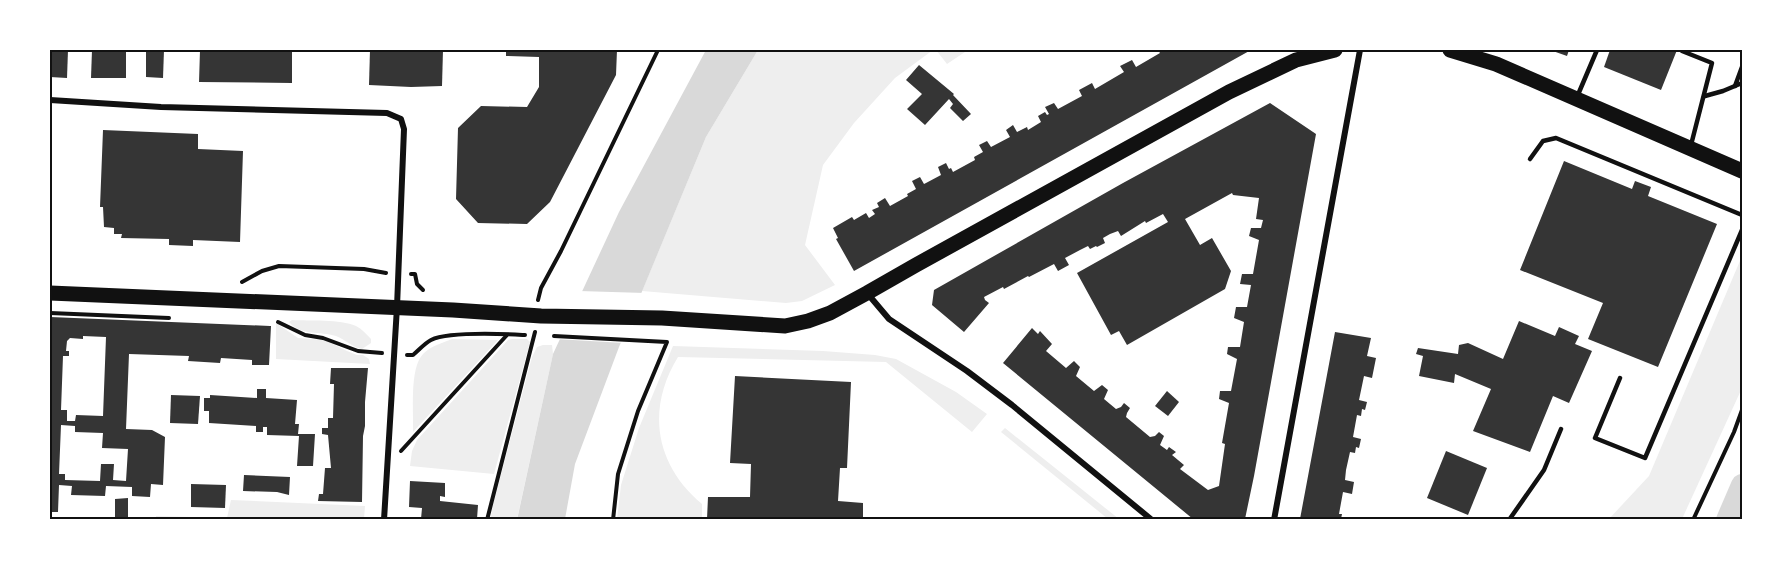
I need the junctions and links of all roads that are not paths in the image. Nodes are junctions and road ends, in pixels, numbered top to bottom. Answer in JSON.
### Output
{"nodes":[{"id":1,"x":1335,"y":50,"type":"edge"},
{"id":2,"x":1360,"y":50,"type":"edge"},
{"id":3,"x":1450,"y":50,"type":"edge"},
{"id":4,"x":1597,"y":50,"type":"edge"},
{"id":5,"x":1682,"y":51,"type":"edge"},
{"id":6,"x":1743,"y":67,"type":"edge"},
{"id":7,"x":1743,"y":83,"type":"edge"},
{"id":8,"x":1735,"y":86,"type":"junction"},
{"id":9,"x":1705,"y":96,"type":"junction"},
{"id":10,"x":1576,"y":99,"type":"junction"},
{"id":11,"x":50,"y":100,"type":"edge"},
{"id":12,"x":1690,"y":148,"type":"junction"},
{"id":13,"x":1530,"y":159,"type":"dead end"},
{"id":14,"x":1743,"y":171,"type":"edge"},
{"id":15,"x":1743,"y":215,"type":"edge"},
{"id":16,"x":1743,"y":230,"type":"edge"},
{"id":17,"x":50,"y":293,"type":"edge"},
{"id":18,"x":867,"y":293,"type":"junction"},
{"id":19,"x":397,"y":307,"type":"junction"},
{"id":20,"x":1620,"y":378,"type":"dead end"},
{"id":21,"x":1561,"y":429,"type":"dead end"},
{"id":22,"x":384,"y":519,"type":"edge"},
{"id":23,"x":1152,"y":519,"type":"edge"},
{"id":24,"x":1274,"y":519,"type":"edge"},
{"id":25,"x":1509,"y":519,"type":"edge"}],
"edges":[{"from":1,"to":18,"type":"main road"},
{"from":2,"to":24,"type":"street"},
{"from":3,"to":10,"type":"main road"},
{"from":4,"to":10,"type":"lane"},
{"from":5,"to":9,"type":"lane"},
{"from":6,"to":8,"type":"lane"},
{"from":7,"to":8,"type":"lane"},
{"from":8,"to":9,"type":"lane"},
{"from":9,"to":12,"type":"lane"},
{"from":10,"to":12,"type":"main road"},
{"from":11,"to":19,"type":"street"},
{"from":12,"to":14,"type":"main road"},
{"from":13,"to":15,"type":"lane"},
{"from":16,"to":20,"type":"lane"},
{"from":17,"to":19,"type":"main road"},
{"from":18,"to":19,"type":"main road"},
{"from":18,"to":23,"type":"street"},
{"from":19,"to":22,"type":"street"},
{"from":21,"to":25,"type":"lane"}]}
